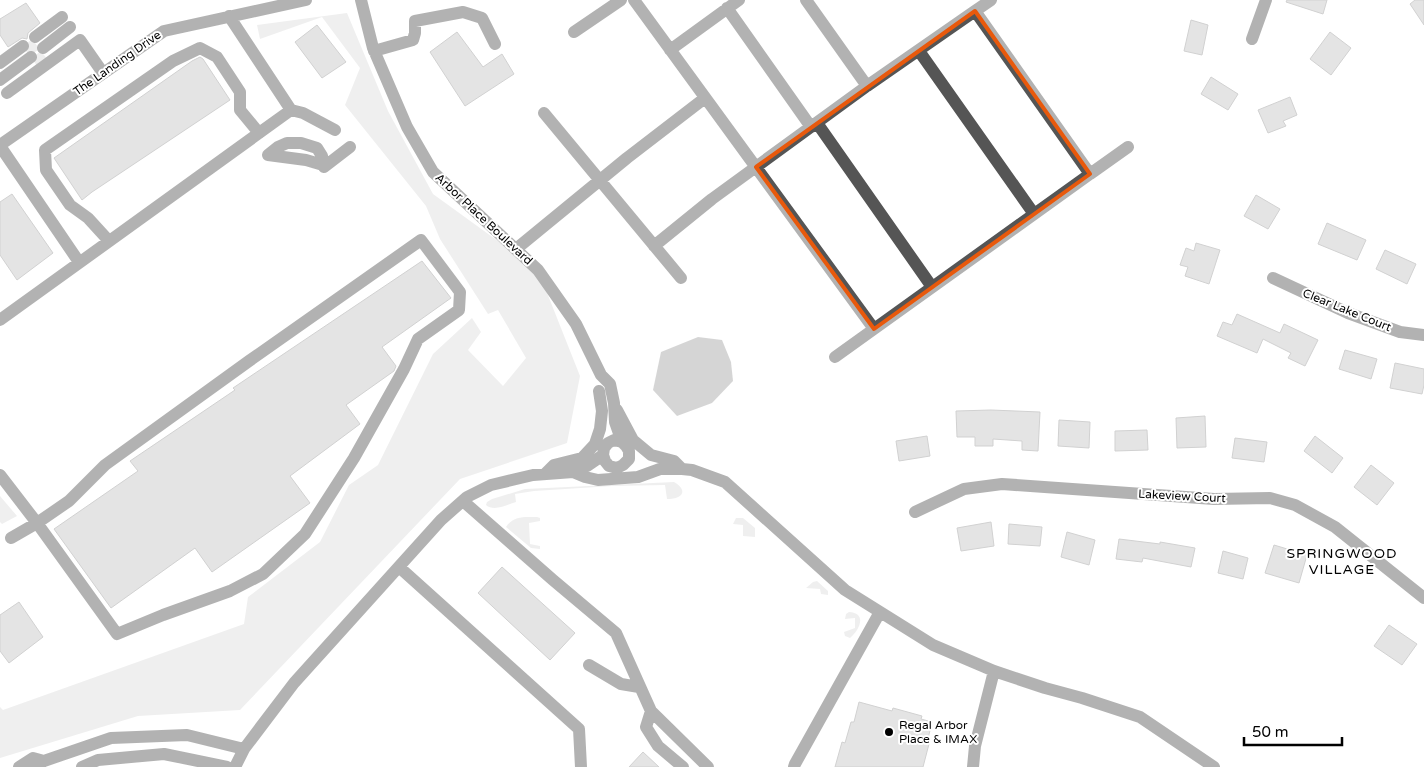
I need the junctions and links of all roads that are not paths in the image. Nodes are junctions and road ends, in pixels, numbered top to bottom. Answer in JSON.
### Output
{"nodes":[{"id":1,"x":306,"y":0,"type":"edge"},
{"id":2,"x":361,"y":0,"type":"edge"},
{"id":3,"x":621,"y":0,"type":"edge"},
{"id":4,"x":634,"y":0,"type":"edge"},
{"id":5,"x":739,"y":0,"type":"edge"},
{"id":6,"x":806,"y":0,"type":"edge"},
{"id":7,"x":991,"y":0,"type":"edge"},
{"id":8,"x":1266,"y":0,"type":"edge"},
{"id":9,"x":727,"y":8,"type":"junction"},
{"id":10,"x":976,"y":11,"type":"junction"},
{"id":11,"x":229,"y":16,"type":"junction"},
{"id":12,"x":71,"y":28,"type":"junction"},
{"id":13,"x":574,"y":32,"type":"dead end"},
{"id":14,"x":1252,"y":38,"type":"dead end"},
{"id":15,"x":495,"y":44,"type":"dead end"},
{"id":16,"x":670,"y":50,"type":"junction"},
{"id":17,"x":374,"y":51,"type":"junction"},
{"id":18,"x":919,"y":51,"type":"junction"},
{"id":19,"x":29,"y":54,"type":"junction"},
{"id":20,"x":0,"y":63,"type":"edge"},
{"id":21,"x":0,"y":70,"type":"edge"},
{"id":22,"x":103,"y":73,"type":"junction"},
{"id":23,"x":867,"y":86,"type":"junction"},
{"id":24,"x":3,"y":87,"type":"edge"},
{"id":25,"x":705,"y":98,"type":"junction"},
{"id":26,"x":291,"y":110,"type":"junction"},
{"id":27,"x":544,"y":113,"type":"dead end"},
{"id":28,"x":814,"y":125,"type":"junction"},
{"id":29,"x":335,"y":130,"type":"dead end"},
{"id":30,"x":257,"y":135,"type":"junction"},
{"id":31,"x":0,"y":146,"type":"edge"},
{"id":32,"x":350,"y":147,"type":"dead end"},
{"id":33,"x":1128,"y":147,"type":"dead end"},
{"id":34,"x":268,"y":155,"type":"dead end"},
{"id":35,"x":324,"y":167,"type":"dead end"},
{"id":36,"x":756,"y":167,"type":"junction"},
{"id":37,"x":1090,"y":174,"type":"junction"},
{"id":38,"x":599,"y":181,"type":"junction"},
{"id":39,"x":1034,"y":214,"type":"junction"},
{"id":40,"x":109,"y":241,"type":"junction"},
{"id":41,"x":654,"y":246,"type":"junction"},
{"id":42,"x":516,"y":249,"type":"junction"},
{"id":43,"x":79,"y":262,"type":"junction"},
{"id":44,"x":681,"y":278,"type":"dead end"},
{"id":45,"x":1273,"y":278,"type":"dead end"},
{"id":46,"x":932,"y":287,"type":"junction"},
{"id":47,"x":0,"y":320,"type":"edge"},
{"id":48,"x":874,"y":329,"type":"junction"},
{"id":49,"x":1424,"y":335,"type":"edge"},
{"id":50,"x":835,"y":357,"type":"dead end"},
{"id":51,"x":600,"y":375,"type":"junction"},
{"id":52,"x":599,"y":390,"type":"junction"},
{"id":53,"x":614,"y":403,"type":"junction"},
{"id":54,"x":608,"y":443,"type":"junction"},
{"id":55,"x":626,"y":447,"type":"junction"},
{"id":56,"x":606,"y":460,"type":"junction"},
{"id":57,"x":623,"y":465,"type":"junction"},
{"id":58,"x":660,"y":469,"type":"junction"},
{"id":59,"x":682,"y":469,"type":"junction"},
{"id":60,"x":573,"y":472,"type":"junction"},
{"id":61,"x":549,"y":474,"type":"junction"},
{"id":62,"x":0,"y":475,"type":"edge"},
{"id":63,"x":638,"y":476,"type":"junction"},
{"id":64,"x":598,"y":480,"type":"junction"},
{"id":65,"x":463,"y":501,"type":"junction"},
{"id":66,"x":915,"y":512,"type":"dead end"},
{"id":67,"x":37,"y":523,"type":"junction"},
{"id":68,"x":11,"y":538,"type":"dead end"},
{"id":69,"x":400,"y":566,"type":"junction"},
{"id":70,"x":1424,"y":598,"type":"edge"},
{"id":71,"x":880,"y":612,"type":"junction"},
{"id":72,"x":590,"y":666,"type":"dead end"},
{"id":73,"x":994,"y":671,"type":"junction"},
{"id":74,"x":639,"y":687,"type":"junction"},
{"id":75,"x":651,"y":711,"type":"junction"},
{"id":76,"x":244,"y":749,"type":"junction"},
{"id":77,"x":40,"y":764,"type":"edge"},
{"id":78,"x":793,"y":766,"type":"edge"},
{"id":79,"x":19,"y":767,"type":"edge"},
{"id":80,"x":82,"y":767,"type":"edge"},
{"id":81,"x":227,"y":767,"type":"edge"},
{"id":82,"x":235,"y":767,"type":"edge"},
{"id":83,"x":581,"y":767,"type":"edge"},
{"id":84,"x":683,"y":767,"type":"edge"},
{"id":85,"x":708,"y":767,"type":"edge"},
{"id":86,"x":973,"y":767,"type":"edge"},
{"id":87,"x":1214,"y":767,"type":"edge"}],
"edges":[{"from":1,"to":11,"type":"street","name":"The Landing Drive"},
{"from":2,"to":17,"type":"street","name":"Arbor Place Boulevard"},
{"from":3,"to":13,"type":"street"},
{"from":4,"to":16,"type":"street"},
{"from":5,"to":9,"type":"street"},
{"from":6,"to":23,"type":"street"},
{"from":7,"to":10,"type":"street"},
{"from":8,"to":14,"type":"street"},
{"from":9,"to":16,"type":"street"},
{"from":9,"to":28,"type":"street"},
{"from":10,"to":18,"type":"street"},
{"from":10,"to":37,"type":"street"},
{"from":11,"to":22,"type":"street","name":"The Landing Drive"},
{"from":11,"to":26,"type":"street"},
{"from":12,"to":12,"type":"street"},
{"from":12,"to":22,"type":"street"},
{"from":12,"to":24,"type":"street"},
{"from":15,"to":17,"type":"street"},
{"from":16,"to":25,"type":"street"},
{"from":17,"to":42,"type":"street","name":"Arbor Place Boulevard"},
{"from":18,"to":23,"type":"street"},
{"from":18,"to":39,"type":"street"},
{"from":19,"to":20,"type":"street"},
{"from":19,"to":21,"type":"street"},
{"from":19,"to":24,"type":"street"},
{"from":22,"to":31,"type":"street","name":"The Landing Drive"},
{"from":23,"to":28,"type":"street"},
{"from":25,"to":36,"type":"street"},
{"from":25,"to":38,"type":"street"},
{"from":26,"to":29,"type":"street"},
{"from":26,"to":30,"type":"street"},
{"from":27,"to":38,"type":"street"},
{"from":28,"to":36,"type":"street"},
{"from":28,"to":46,"type":"street"},
{"from":30,"to":34,"type":"street"},
{"from":30,"to":40,"type":"street"},
{"from":30,"to":40,"type":"street"},
{"from":31,"to":43,"type":"street"},
{"from":32,"to":35,"type":"street"},
{"from":33,"to":37,"type":"street"},
{"from":36,"to":41,"type":"street"},
{"from":36,"to":48,"type":"street"},
{"from":37,"to":39,"type":"street"},
{"from":38,"to":41,"type":"street"},
{"from":38,"to":42,"type":"street"},
{"from":39,"to":46,"type":"street"},
{"from":40,"to":43,"type":"street"},
{"from":41,"to":44,"type":"street"},
{"from":42,"to":51,"type":"street","name":"Arbor Place Boulevard"},
{"from":43,"to":47,"type":"street"},
{"from":45,"to":49,"type":"street","name":"Clear Lake Court"},
{"from":46,"to":48,"type":"street"},
{"from":48,"to":50,"type":"street"},
{"from":51,"to":52,"type":"street","name":"Arbor Place Boulevard"},
{"from":51,"to":53,"type":"street","name":"Arbor Place Boulevard"},
{"from":52,"to":54,"type":"street","name":"Arbor Place Boulevard"},
{"from":52,"to":61,"type":"street"},
{"from":53,"to":55,"type":"street","name":"Arbor Place Boulevard"},
{"from":53,"to":59,"type":"street"},
{"from":54,"to":55,"type":"street"},
{"from":54,"to":56,"type":"street","name":"Arbor Place Boulevard"},
{"from":55,"to":57,"type":"street"},
{"from":55,"to":58,"type":"street"},
{"from":56,"to":57,"type":"street"},
{"from":56,"to":60,"type":"street"},
{"from":56,"to":64,"type":"street","name":"Arbor Place Boulevard"},
{"from":57,"to":63,"type":"street"},
{"from":58,"to":59,"type":"street"},
{"from":58,"to":63,"type":"street"},
{"from":59,"to":71,"type":"street"},
{"from":60,"to":61,"type":"street"},
{"from":60,"to":64,"type":"street"},
{"from":61,"to":65,"type":"street"},
{"from":62,"to":67,"type":"street"},
{"from":63,"to":64,"type":"street"},
{"from":65,"to":69,"type":"street"},
{"from":65,"to":74,"type":"street"},
{"from":66,"to":70,"type":"street","name":"Lakeview Court"},
{"from":67,"to":67,"type":"street"},
{"from":67,"to":68,"type":"street"},
{"from":69,"to":76,"type":"street"},
{"from":69,"to":83,"type":"street"},
{"from":71,"to":73,"type":"street"},
{"from":71,"to":78,"type":"street"},
{"from":72,"to":74,"type":"street"},
{"from":73,"to":86,"type":"street"},
{"from":73,"to":87,"type":"street"},
{"from":74,"to":75,"type":"street"},
{"from":75,"to":84,"type":"street"},
{"from":75,"to":85,"type":"street"},
{"from":76,"to":77,"type":"street"},
{"from":76,"to":82,"type":"street"},
{"from":77,"to":79,"type":"street"},
{"from":80,"to":81,"type":"street"}]}
